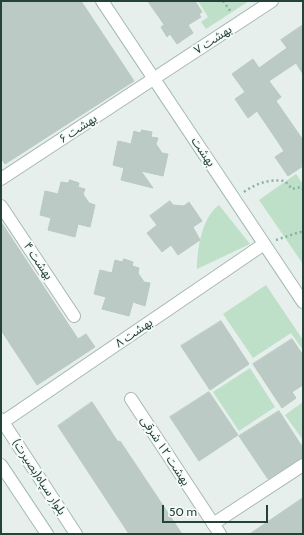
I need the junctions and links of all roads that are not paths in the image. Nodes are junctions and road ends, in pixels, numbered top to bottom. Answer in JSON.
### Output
{"nodes":[{"id":1,"x":102,"y":1,"type":"edge"},
{"id":2,"x":272,"y":1,"type":"edge"},
{"id":3,"x":154,"y":79,"type":"junction"},
{"id":4,"x":1,"y":179,"type":"edge"},
{"id":5,"x":1,"y":206,"type":"edge"},
{"id":6,"x":264,"y":244,"type":"junction"},
{"id":7,"x":303,"y":302,"type":"edge"},
{"id":8,"x":74,"y":316,"type":"dead end"},
{"id":9,"x":131,"y":399,"type":"dead end"},
{"id":10,"x":2,"y":421,"type":"edge"},
{"id":11,"x":1,"y":465,"type":"edge"},
{"id":12,"x":303,"y":465,"type":"edge"},
{"id":13,"x":217,"y":529,"type":"edge"},
{"id":14,"x":47,"y":534,"type":"edge"},
{"id":15,"x":76,"y":534,"type":"edge"}],
"edges":[{"from":1,"to":3,"type":"street","name":"بهشت"},
{"from":2,"to":3,"type":"street","name":"بهشت ۷"},
{"from":3,"to":4,"type":"street","name":"بهشت ۶"},
{"from":3,"to":6,"type":"street","name":"بهشت"},
{"from":5,"to":8,"type":"street","name":"بهشت ۴"},
{"from":6,"to":7,"type":"street","name":"بهشت"},
{"from":6,"to":10,"type":"street","name":"بهشت ۸"},
{"from":9,"to":13,"type":"street","name":"بهشت ۱۲ شرقی"},
{"from":10,"to":15,"type":"street","name":"بلوار سپاه(بصیرت)"},
{"from":11,"to":14,"type":"street","name":"بلوار سپاه(بصیرت)"},
{"from":12,"to":13,"type":"street"}]}
